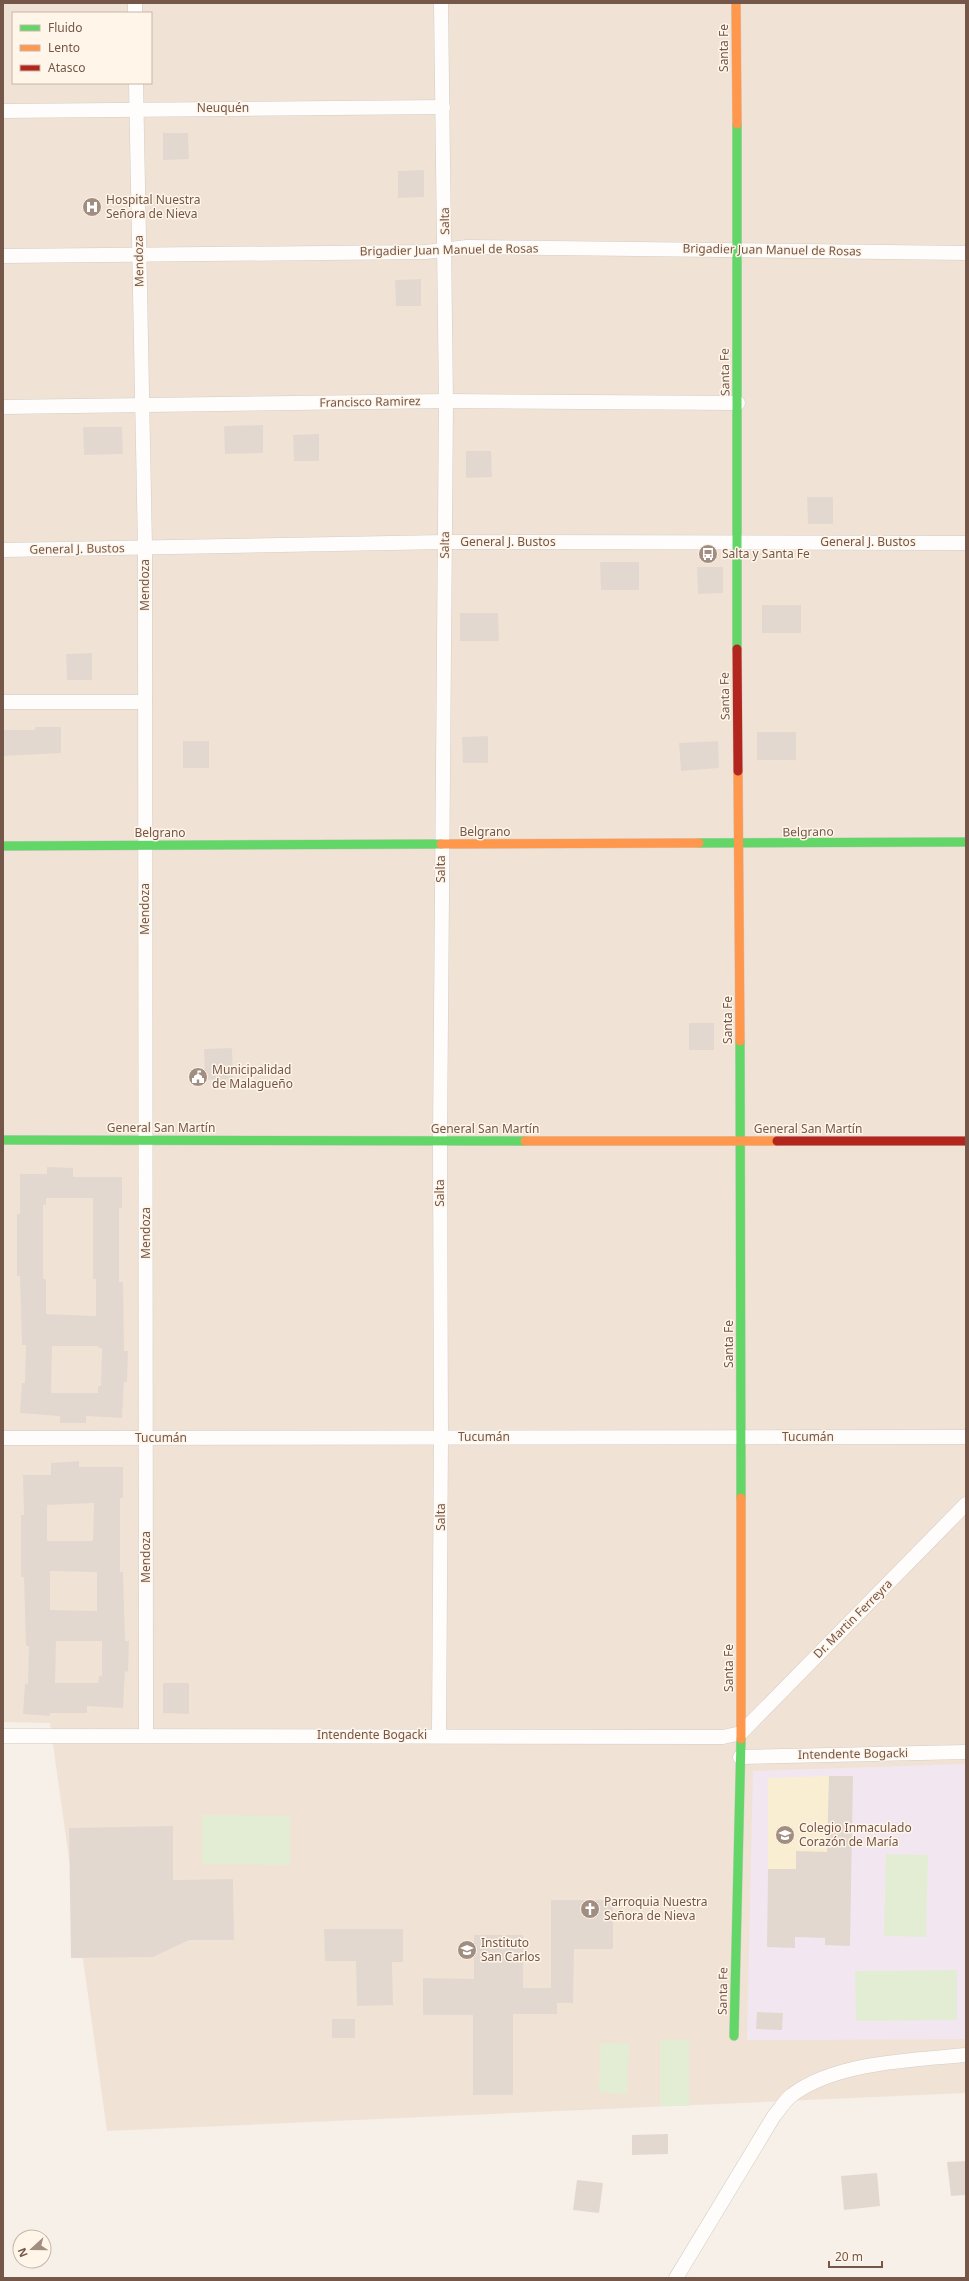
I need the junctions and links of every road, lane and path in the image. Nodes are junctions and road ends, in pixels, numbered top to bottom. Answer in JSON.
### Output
{"nodes":[{"id":1,"x":441,"y":3,"type":"edge"},
{"id":2,"x":736,"y":3,"type":"edge"},
{"id":3,"x":136,"y":84,"type":"edge"},
{"id":4,"x":443,"y":107,"type":"junction"},
{"id":5,"x":137,"y":109,"type":"junction"},
{"id":6,"x":3,"y":111,"type":"edge"},
{"id":7,"x":445,"y":249,"type":"junction"},
{"id":8,"x":736,"y":249,"type":"junction"},
{"id":9,"x":966,"y":253,"type":"edge"},
{"id":10,"x":139,"y":255,"type":"junction"},
{"id":11,"x":3,"y":256,"type":"edge"},
{"id":12,"x":446,"y":401,"type":"junction"},
{"id":13,"x":738,"y":404,"type":"junction"},
{"id":14,"x":141,"y":406,"type":"junction"},
{"id":15,"x":3,"y":407,"type":"edge"},
{"id":16,"x":445,"y":542,"type":"junction"},
{"id":17,"x":736,"y":542,"type":"junction"},
{"id":18,"x":966,"y":543,"type":"edge"},
{"id":19,"x":145,"y":548,"type":"junction"},
{"id":20,"x":3,"y":550,"type":"edge"},
{"id":21,"x":3,"y":702,"type":"edge"},
{"id":22,"x":145,"y":702,"type":"junction"},
{"id":23,"x":966,"y":842,"type":"edge"},
{"id":24,"x":442,"y":844,"type":"junction"},
{"id":25,"x":144,"y":845,"type":"junction"},
{"id":26,"x":739,"y":845,"type":"junction"},
{"id":27,"x":3,"y":846,"type":"edge"},
{"id":28,"x":3,"y":1140,"type":"edge"},
{"id":29,"x":145,"y":1140,"type":"junction"},
{"id":30,"x":440,"y":1140,"type":"junction"},
{"id":31,"x":966,"y":1141,"type":"edge"},
{"id":32,"x":741,"y":1142,"type":"junction"},
{"id":33,"x":441,"y":1437,"type":"junction"},
{"id":34,"x":741,"y":1437,"type":"junction"},
{"id":35,"x":966,"y":1437,"type":"edge"},
{"id":36,"x":3,"y":1438,"type":"edge"},
{"id":37,"x":146,"y":1438,"type":"junction"},
{"id":38,"x":966,"y":1504,"type":"edge"},
{"id":39,"x":741,"y":1733,"type":"junction"},
{"id":40,"x":146,"y":1735,"type":"junction"},
{"id":41,"x":439,"y":1735,"type":"junction"},
{"id":42,"x":3,"y":1736,"type":"edge"},
{"id":43,"x":966,"y":1752,"type":"edge"},
{"id":44,"x":740,"y":1757,"type":"junction"},
{"id":45,"x":734,"y":2036,"type":"dead end"},
{"id":46,"x":966,"y":2055,"type":"edge"},
{"id":47,"x":676,"y":2278,"type":"edge"}],
"edges":[{"from":1,"to":4,"type":"street","name":"Salta"},
{"from":2,"to":8,"type":"street","name":"Santa Fe"},
{"from":3,"to":5,"type":"street","name":"Mendoza"},
{"from":4,"to":5,"type":"street","name":"Neuquén"},
{"from":4,"to":7,"type":"street","name":"Salta"},
{"from":5,"to":6,"type":"street","name":"Neuquén"},
{"from":5,"to":10,"type":"street","name":"Mendoza"},
{"from":7,"to":8,"type":"street","name":"Brigadier Juan Manuel de Rosas"},
{"from":7,"to":10,"type":"street","name":"Brigadier Juan Manuel de Rosas"},
{"from":7,"to":12,"type":"street","name":"Salta"},
{"from":8,"to":9,"type":"street","name":"Brigadier Juan Manuel de Rosas"},
{"from":8,"to":13,"type":"street","name":"Santa Fe"},
{"from":10,"to":11,"type":"street","name":"Brigadier Juan Manuel de Rosas"},
{"from":10,"to":14,"type":"street","name":"Mendoza"},
{"from":12,"to":13,"type":"street","name":"Francisco Ramirez"},
{"from":12,"to":14,"type":"street","name":"Francisco Ramirez"},
{"from":12,"to":16,"type":"street","name":"Salta"},
{"from":13,"to":17,"type":"street","name":"Santa Fe"},
{"from":14,"to":15,"type":"street","name":"Francisco Ramirez"},
{"from":14,"to":19,"type":"street","name":"Mendoza"},
{"from":16,"to":17,"type":"street","name":"General J. Bustos"},
{"from":16,"to":19,"type":"street","name":"General J. Bustos"},
{"from":16,"to":24,"type":"street","name":"Salta"},
{"from":17,"to":18,"type":"street","name":"General J. Bustos"},
{"from":17,"to":26,"type":"street","name":"Santa Fe"},
{"from":19,"to":20,"type":"street","name":"General J. Bustos"},
{"from":19,"to":22,"type":"street","name":"Mendoza"},
{"from":21,"to":22,"type":"street"},
{"from":22,"to":25,"type":"street","name":"Mendoza"},
{"from":23,"to":26,"type":"street","name":"Belgrano"},
{"from":24,"to":25,"type":"street","name":"Belgrano"},
{"from":24,"to":26,"type":"street","name":"Belgrano"},
{"from":24,"to":30,"type":"street","name":"Salta"},
{"from":25,"to":27,"type":"street","name":"Belgrano"},
{"from":25,"to":29,"type":"street","name":"Mendoza"},
{"from":26,"to":32,"type":"street","name":"Santa Fe"},
{"from":28,"to":29,"type":"street","name":"General San Martín"},
{"from":29,"to":30,"type":"street","name":"General San Martín"},
{"from":29,"to":37,"type":"street","name":"Mendoza"},
{"from":30,"to":32,"type":"street","name":"General San Martín"},
{"from":30,"to":33,"type":"street","name":"Salta"},
{"from":31,"to":32,"type":"street","name":"General San Martín"},
{"from":32,"to":34,"type":"street","name":"Santa Fe"},
{"from":33,"to":34,"type":"street","name":"Tucumán"},
{"from":33,"to":37,"type":"street","name":"Tucumán"},
{"from":33,"to":41,"type":"street","name":"Salta"},
{"from":34,"to":35,"type":"street","name":"Tucumán"},
{"from":34,"to":39,"type":"street","name":"Santa Fe"},
{"from":36,"to":37,"type":"street","name":"Tucumán"},
{"from":37,"to":40,"type":"street","name":"Mendoza"},
{"from":38,"to":39,"type":"street","name":"Dr. Martin Ferreyra"},
{"from":39,"to":41,"type":"street","name":"Intendente Bogacki"},
{"from":39,"to":44,"type":"street","name":"Santa Fe"},
{"from":40,"to":41,"type":"street","name":"Intendente Bogacki"},
{"from":40,"to":42,"type":"street","name":"Intendente Bogacki"},
{"from":43,"to":44,"type":"street","name":"Intendente Bogacki"},
{"from":44,"to":45,"type":"street","name":"Santa Fe"},
{"from":46,"to":47,"type":"street"}]}
